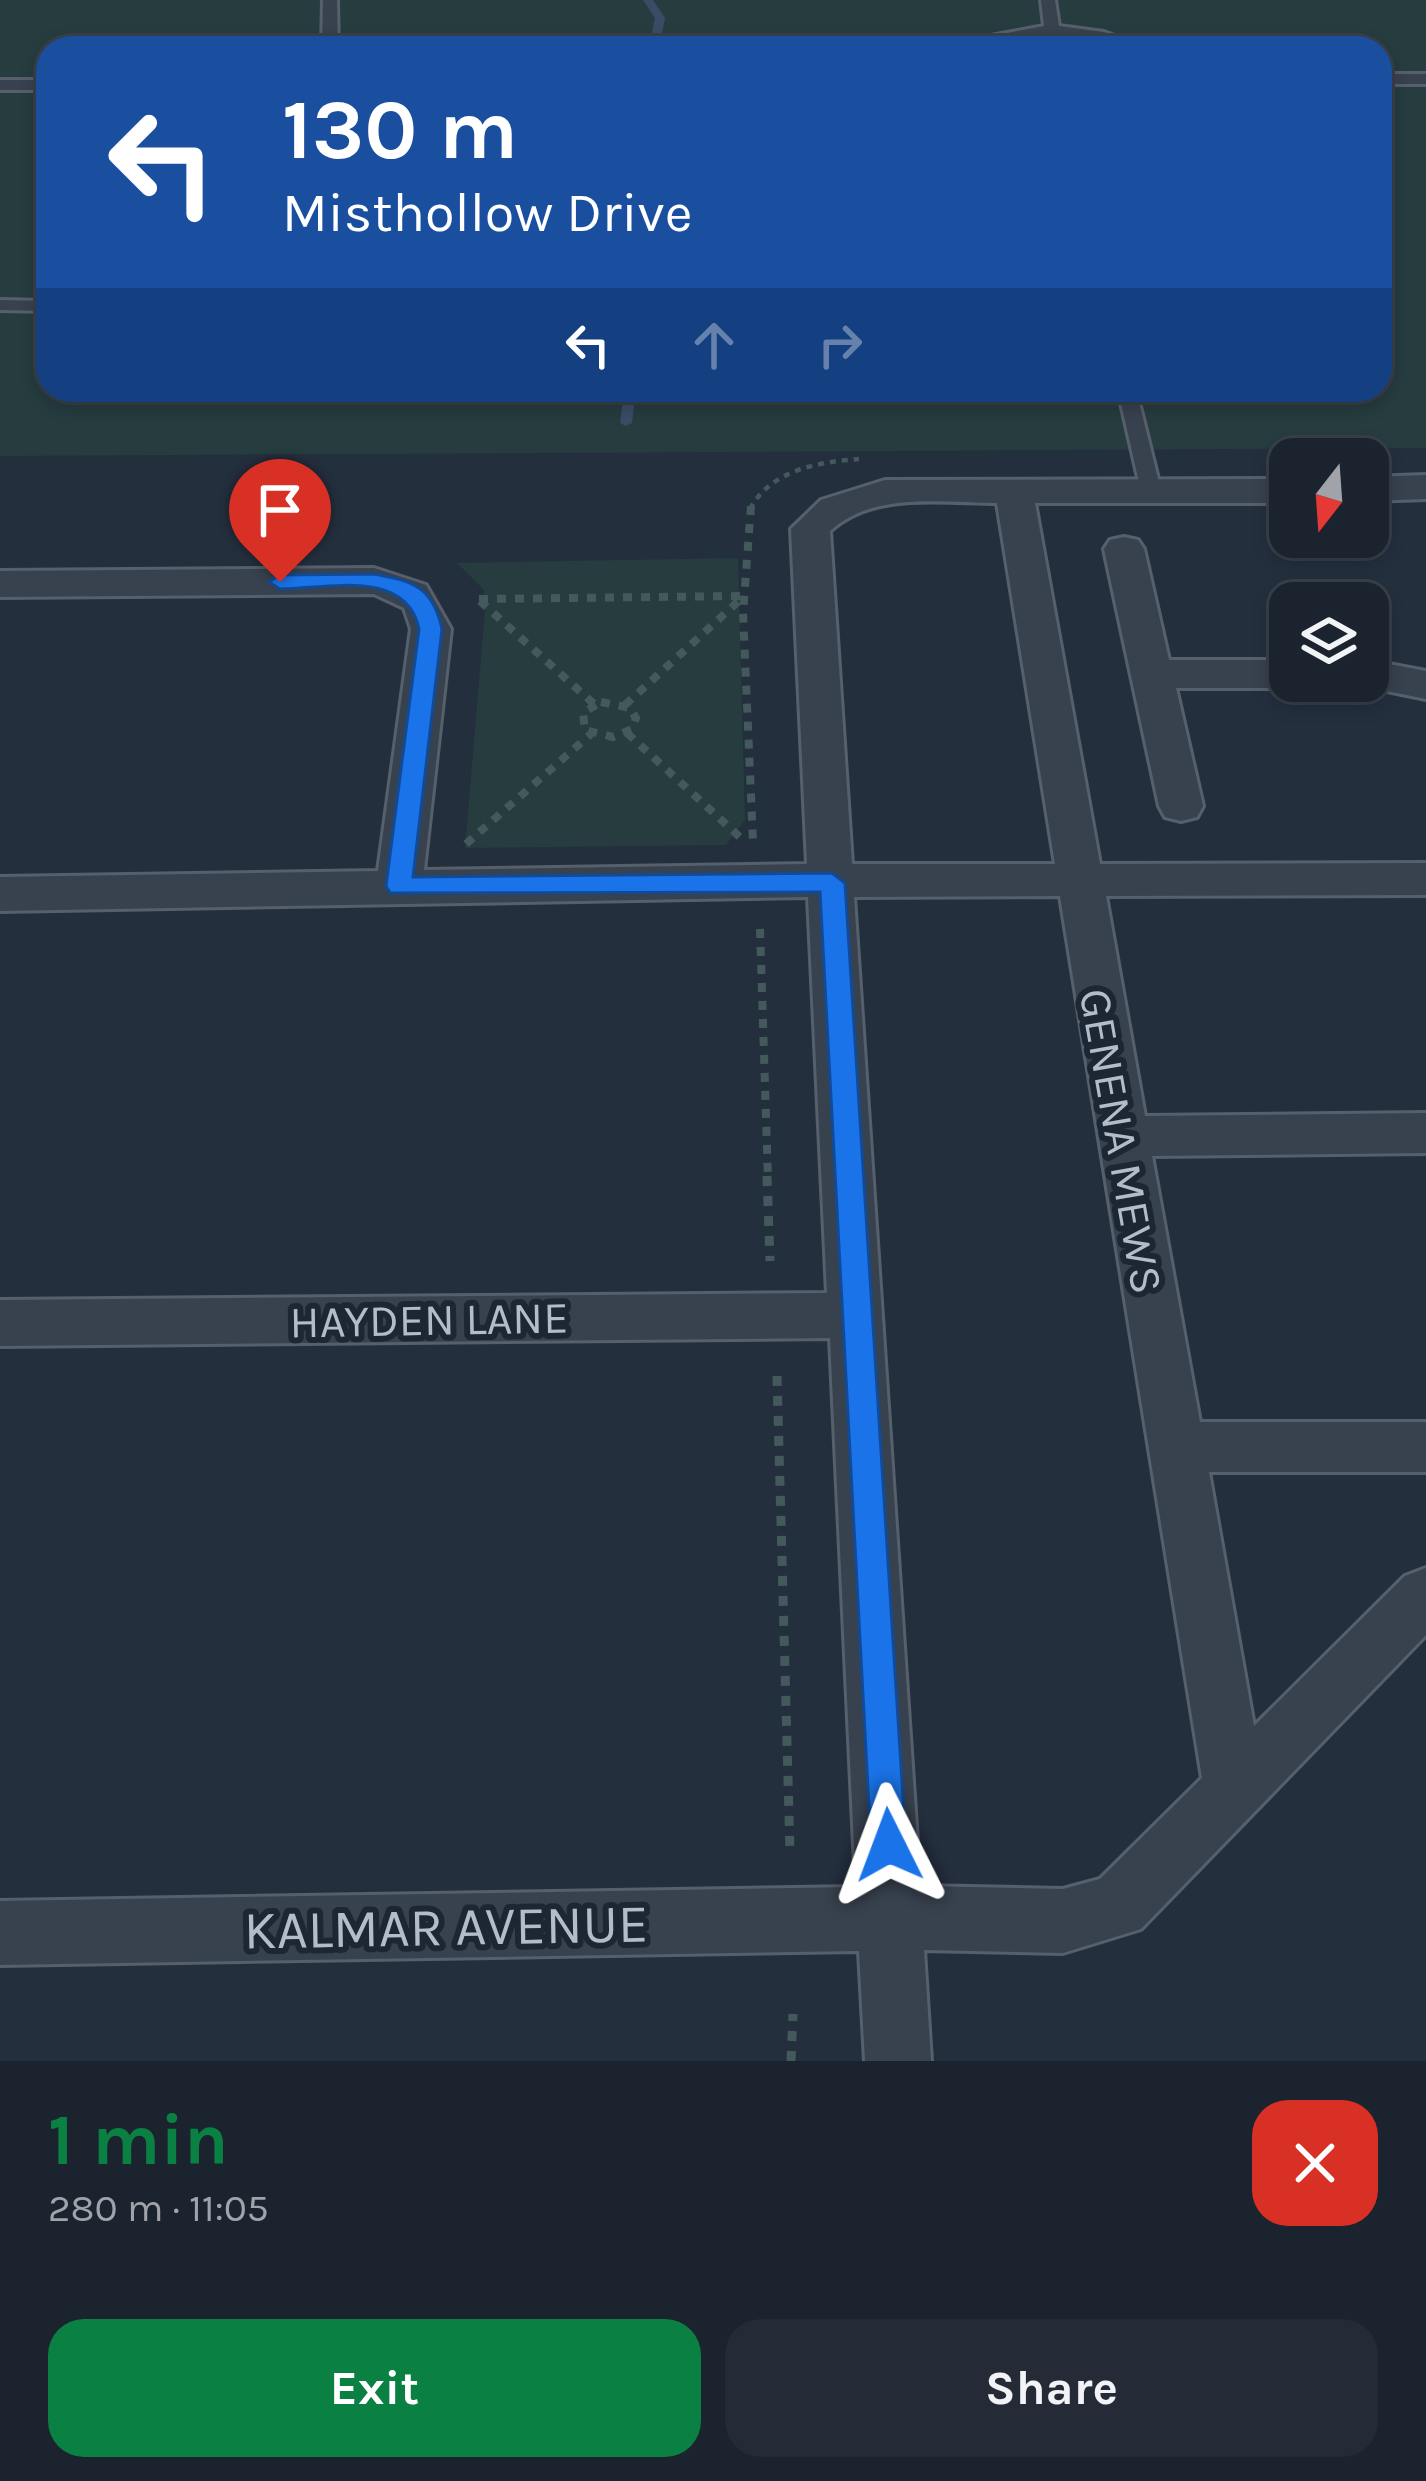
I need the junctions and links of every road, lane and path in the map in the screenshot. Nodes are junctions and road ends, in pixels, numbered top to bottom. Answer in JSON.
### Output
{"nodes":[{"id":1,"x":330,"y":0,"type":"edge"},
{"id":2,"x":1048,"y":0,"type":"edge"},
{"id":3,"x":1052,"y":29,"type":"junction"},
{"id":4,"x":330,"y":36,"type":"edge"},
{"id":5,"x":1010,"y":36,"type":"edge"},
{"id":6,"x":1098,"y":36,"type":"edge"},
{"id":7,"x":1392,"y":79,"type":"edge"},
{"id":8,"x":1426,"y":79,"type":"edge"},
{"id":9,"x":0,"y":85,"type":"edge"},
{"id":10,"x":36,"y":85,"type":"edge"},
{"id":11,"x":0,"y":304,"type":"edge"},
{"id":12,"x":36,"y":306,"type":"edge"},
{"id":13,"x":1130,"y":402,"type":"edge"},
{"id":14,"x":862,"y":460,"type":"dead end"},
{"id":15,"x":1269,"y":476,"type":"edge"},
{"id":16,"x":1389,"y":479,"type":"edge"},
{"id":17,"x":1426,"y":487,"type":"edge"},
{"id":18,"x":1014,"y":491,"type":"junction"},
{"id":19,"x":1151,"y":491,"type":"junction"},
{"id":20,"x":1124,"y":549,"type":"dead end"},
{"id":21,"x":0,"y":584,"type":"edge"},
{"id":22,"x":744,"y":596,"type":"junction"},
{"id":23,"x":1152,"y":674,"type":"junction"},
{"id":24,"x":1269,"y":674,"type":"edge"},
{"id":25,"x":1389,"y":678,"type":"edge"},
{"id":26,"x":1426,"y":686,"type":"edge"},
{"id":27,"x":594,"y":704,"type":"junction"},
{"id":28,"x":625,"y":705,"type":"junction"},
{"id":29,"x":627,"y":733,"type":"junction"},
{"id":30,"x":591,"y":734,"type":"junction"},
{"id":31,"x":1180,"y":806,"type":"dead end"},
{"id":32,"x":459,"y":851,"type":"dead end"},
{"id":33,"x":1426,"y":880,"type":"edge"},
{"id":34,"x":1078,"y":882,"type":"junction"},
{"id":35,"x":832,"y":883,"type":"junction"},
{"id":36,"x":399,"y":886,"type":"junction"},
{"id":37,"x":0,"y":894,"type":"edge"},
{"id":38,"x":760,"y":929,"type":"dead end"},
{"id":39,"x":1426,"y":1133,"type":"edge"},
{"id":40,"x":1122,"y":1136,"type":"junction"},
{"id":41,"x":770,"y":1261,"type":"dead end"},
{"id":42,"x":857,"y":1316,"type":"junction"},
{"id":43,"x":0,"y":1323,"type":"edge"},
{"id":44,"x":777,"y":1376,"type":"dead end"},
{"id":45,"x":1173,"y":1447,"type":"junction"},
{"id":46,"x":1426,"y":1447,"type":"edge"},
{"id":47,"x":1426,"y":1595,"type":"edge"},
{"id":48,"x":1235,"y":1791,"type":"junction"},
{"id":49,"x":790,"y":1852,"type":"dead end"},
{"id":50,"x":892,"y":1918,"type":"junction"},
{"id":51,"x":0,"y":1933,"type":"edge"},
{"id":52,"x":793,"y":2014,"type":"dead end"},
{"id":53,"x":791,"y":2061,"type":"edge"},
{"id":54,"x":898,"y":2061,"type":"edge"}],
"edges":[{"from":1,"to":4,"type":"lane"},
{"from":2,"to":3,"type":"lane"},
{"from":3,"to":5,"type":"lane"},
{"from":3,"to":6,"type":"lane"},
{"from":7,"to":8,"type":"lane"},
{"from":9,"to":10,"type":"lane"},
{"from":11,"to":12,"type":"lane"},
{"from":13,"to":19,"type":"lane"},
{"from":14,"to":22,"type":"path"},
{"from":15,"to":19,"type":"street"},
{"from":16,"to":17,"type":"street"},
{"from":18,"to":19,"type":"street"},
{"from":18,"to":34,"type":"street","name":"GENENA MEWS"},
{"from":18,"to":35,"type":"street"},
{"from":20,"to":23,"type":"street"},
{"from":21,"to":36,"type":"street"},
{"from":22,"to":27,"type":"path"},
{"from":22,"to":28,"type":"path"},
{"from":22,"to":29,"type":"path"},
{"from":23,"to":24,"type":"street"},
{"from":23,"to":31,"type":"street"},
{"from":25,"to":26,"type":"street"},
{"from":27,"to":28,"type":"path"},
{"from":27,"to":30,"type":"path"},
{"from":28,"to":29,"type":"path"},
{"from":29,"to":30,"type":"path"},
{"from":30,"to":32,"type":"path"},
{"from":33,"to":34,"type":"street"},
{"from":34,"to":35,"type":"street"},
{"from":34,"to":40,"type":"street","name":"GENENA MEWS"},
{"from":35,"to":36,"type":"street"},
{"from":35,"to":42,"type":"street"},
{"from":36,"to":37,"type":"street"},
{"from":38,"to":41,"type":"path"},
{"from":39,"to":40,"type":"street"},
{"from":40,"to":45,"type":"street","name":"GENENA MEWS"},
{"from":42,"to":43,"type":"street","name":"HAYDEN LANE"},
{"from":42,"to":50,"type":"street"},
{"from":44,"to":49,"type":"path"},
{"from":45,"to":46,"type":"street"},
{"from":45,"to":48,"type":"street","name":"GENENA MEWS"},
{"from":47,"to":48,"type":"street","name":"KALMAR AVENUE"},
{"from":48,"to":50,"type":"street","name":"KALMAR AVENUE"},
{"from":50,"to":51,"type":"street","name":"KALMAR AVENUE"},
{"from":50,"to":54,"type":"street"},
{"from":52,"to":53,"type":"path"}]}
